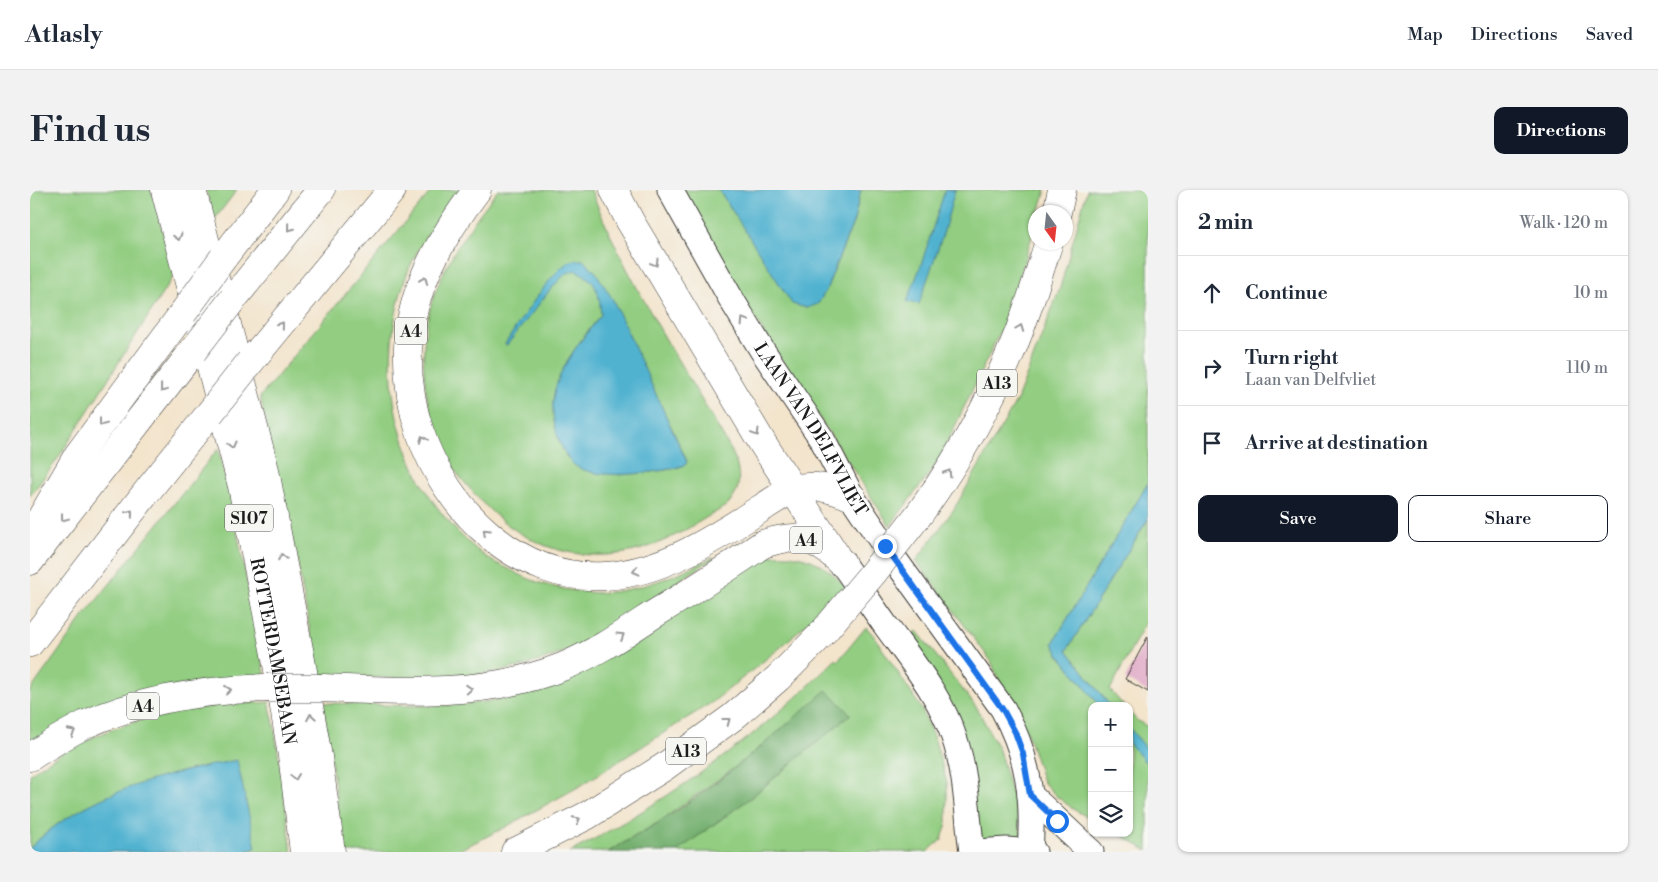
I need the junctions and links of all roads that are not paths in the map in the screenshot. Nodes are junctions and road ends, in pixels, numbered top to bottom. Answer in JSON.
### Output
{"nodes":[{"id":1,"x":165,"y":190,"type":"edge"},
{"id":2,"x":192,"y":190,"type":"edge"},
{"id":3,"x":276,"y":190,"type":"edge"},
{"id":4,"x":321,"y":190,"type":"edge"},
{"id":5,"x":392,"y":190,"type":"edge"},
{"id":6,"x":476,"y":190,"type":"edge"},
{"id":7,"x":614,"y":190,"type":"edge"},
{"id":8,"x":670,"y":190,"type":"edge"},
{"id":9,"x":1062,"y":190,"type":"edge"},
{"id":10,"x":1059,"y":205,"type":"edge"},
{"id":11,"x":1046,"y":250,"type":"edge"},
{"id":12,"x":792,"y":489,"type":"junction"},
{"id":13,"x":852,"y":497,"type":"junction"},
{"id":14,"x":30,"y":537,"type":"edge"},
{"id":15,"x":30,"y":561,"type":"edge"},
{"id":16,"x":842,"y":563,"type":"junction"},
{"id":17,"x":30,"y":643,"type":"edge"},
{"id":18,"x":30,"y":757,"type":"edge"},
{"id":19,"x":1030,"y":795,"type":"junction"},
{"id":20,"x":304,"y":852,"type":"edge"},
{"id":21,"x":331,"y":852,"type":"edge"},
{"id":22,"x":515,"y":852,"type":"edge"},
{"id":23,"x":972,"y":852,"type":"edge"},
{"id":24,"x":977,"y":852,"type":"edge"},
{"id":25,"x":1031,"y":852,"type":"edge"},
{"id":26,"x":1091,"y":852,"type":"edge"}],
"edges":[{"from":1,"to":20,"type":"main road","name":"ROTTERDAMSEBAAN","number":"S107","one_way":true},
{"from":21,"to":2,"type":"main road","name":"ROTTERDAMSEBAAN","number":"S107","one_way":true},
{"from":3,"to":14,"type":"main road","one_way":true,"bridge":true},
{"from":4,"to":15,"type":"main road","one_way":true,"bridge":true},
{"from":17,"to":5,"type":"main road","one_way":true,"bridge":true},
{"from":12,"to":6,"type":"main road","number":"A4","one_way":true},
{"from":7,"to":12,"type":"main road","one_way":true},
{"from":13,"to":8,"type":"main road","name":"LAAN VAN DELFVLIET","one_way":true},
{"from":9,"to":10,"type":"main road"},
{"from":22,"to":11,"type":"main road","number":"A13","one_way":true,"bridge":true},
{"from":12,"to":13,"type":"main road"},
{"from":12,"to":16,"type":"main road"},
{"from":13,"to":19,"type":"main road","name":"LAAN VAN DELFVLIET"},
{"from":18,"to":16,"type":"main road","number":"A4","one_way":true,"bridge":true},
{"from":16,"to":23,"type":"main road"},
{"from":19,"to":25,"type":"main road","name":"LAAN VAN DELFVLIET"},
{"from":19,"to":26,"type":"main road"},
{"from":24,"to":25,"type":"main road"}]}
